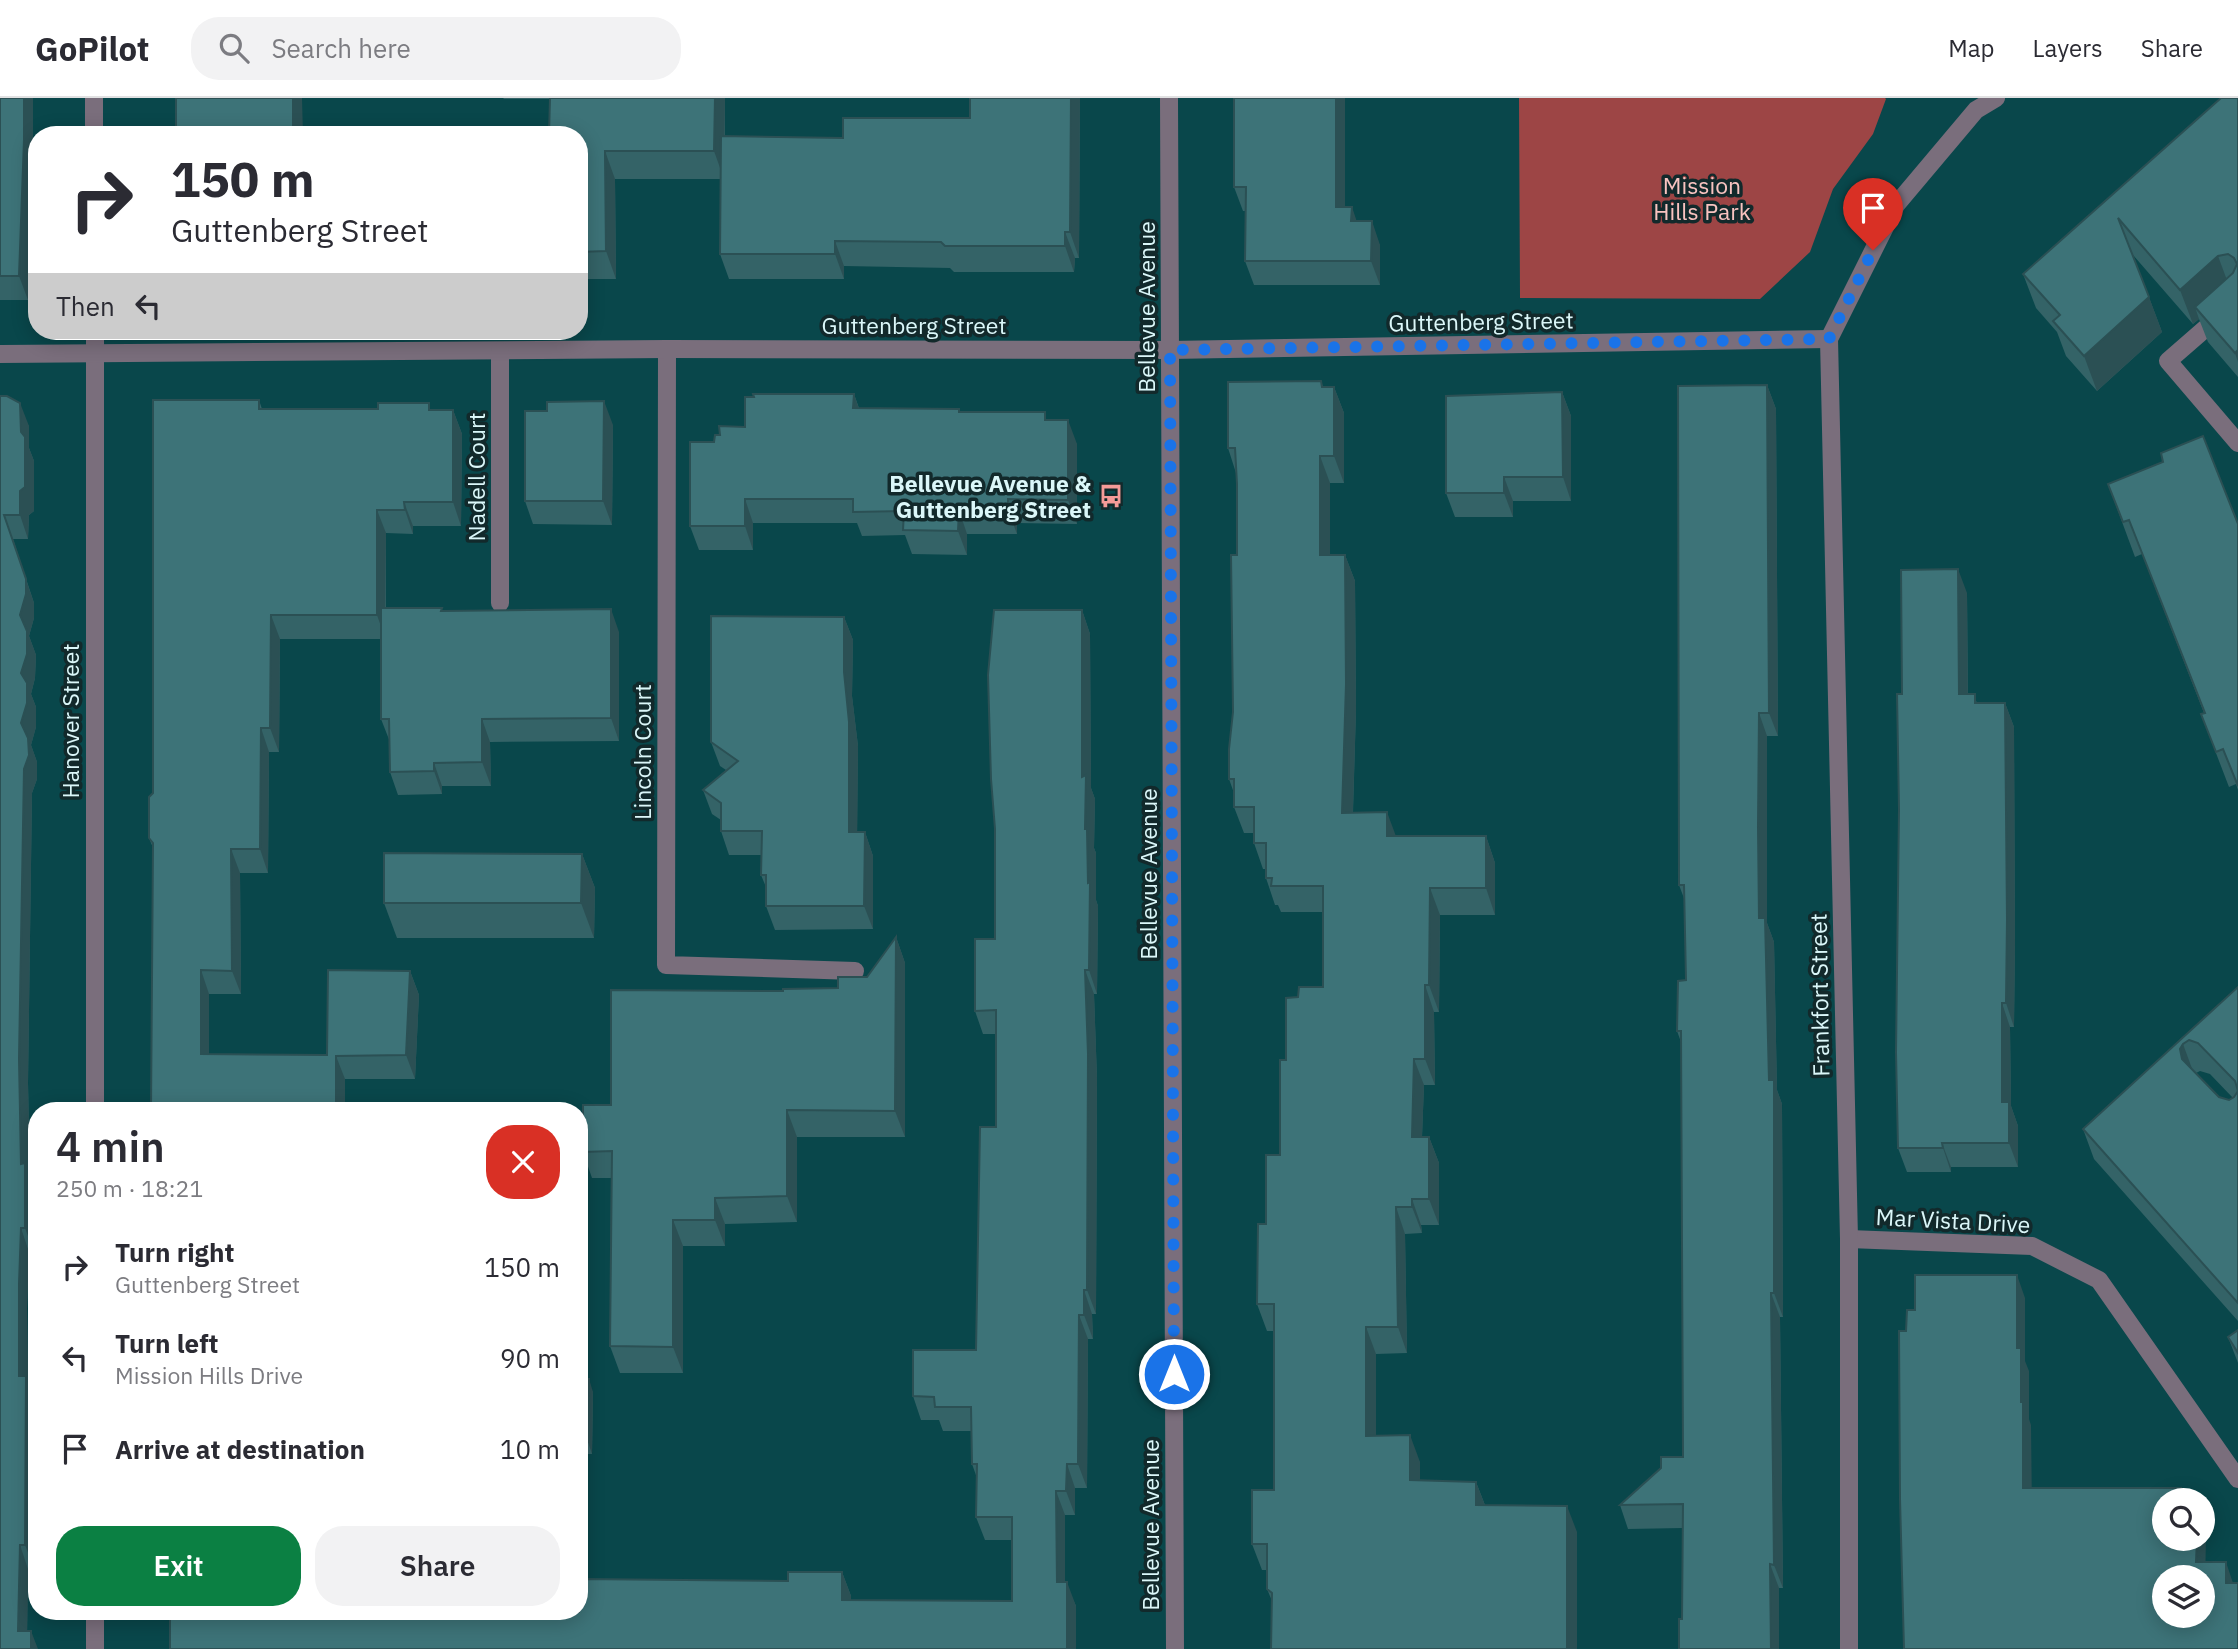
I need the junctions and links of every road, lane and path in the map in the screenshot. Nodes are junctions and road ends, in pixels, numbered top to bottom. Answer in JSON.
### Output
{"nodes":[{"id":1,"x":94,"y":98,"type":"edge"},
{"id":2,"x":1169,"y":98,"type":"edge"},
{"id":3,"x":1996,"y":98,"type":"edge"},
{"id":4,"x":1970,"y":104,"type":"edge"},
{"id":5,"x":94,"y":126,"type":"edge"},
{"id":6,"x":2238,"y":300,"type":"edge"},
{"id":7,"x":1829,"y":339,"type":"junction"},
{"id":8,"x":95,"y":340,"type":"edge"},
{"id":9,"x":667,"y":349,"type":"junction"},
{"id":10,"x":1170,"y":350,"type":"junction"},
{"id":11,"x":500,"y":351,"type":"junction"},
{"id":12,"x":0,"y":354,"type":"edge"},
{"id":13,"x":94,"y":354,"type":"junction"},
{"id":14,"x":2238,"y":443,"type":"edge"},
{"id":15,"x":500,"y":603,"type":"dead end"},
{"id":16,"x":855,"y":971,"type":"dead end"},
{"id":17,"x":95,"y":1102,"type":"edge"},
{"id":18,"x":1849,"y":1239,"type":"junction"},
{"id":19,"x":2238,"y":1479,"type":"edge"},
{"id":20,"x":95,"y":1620,"type":"edge"},
{"id":21,"x":95,"y":1649,"type":"edge"},
{"id":22,"x":1175,"y":1649,"type":"edge"},
{"id":23,"x":1849,"y":1649,"type":"edge"}],
"edges":[{"from":1,"to":5,"type":"street"},
{"from":2,"to":10,"type":"street","name":"Bellevue Avenue"},
{"from":3,"to":4,"type":"street"},
{"from":4,"to":7,"type":"street"},
{"from":6,"to":14,"type":"street"},
{"from":7,"to":10,"type":"street","name":"Guttenberg Street"},
{"from":7,"to":18,"type":"street","name":"Frankfort Street"},
{"from":8,"to":13,"type":"street","name":"Hanover Street"},
{"from":9,"to":10,"type":"street","name":"Guttenberg Street"},
{"from":9,"to":11,"type":"street","name":"Guttenberg Street"},
{"from":9,"to":16,"type":"street","name":"Lincoln Court"},
{"from":10,"to":22,"type":"street","name":"Bellevue Avenue"},
{"from":11,"to":13,"type":"street","name":"Guttenberg Street"},
{"from":11,"to":15,"type":"street","name":"Nadell Court"},
{"from":12,"to":13,"type":"street","name":"Guttenberg Street"},
{"from":13,"to":17,"type":"street","name":"Hanover Street"},
{"from":18,"to":19,"type":"street","name":"Mar Vista Drive"},
{"from":18,"to":23,"type":"street","name":"Frankfort Street"},
{"from":20,"to":21,"type":"street"}]}
